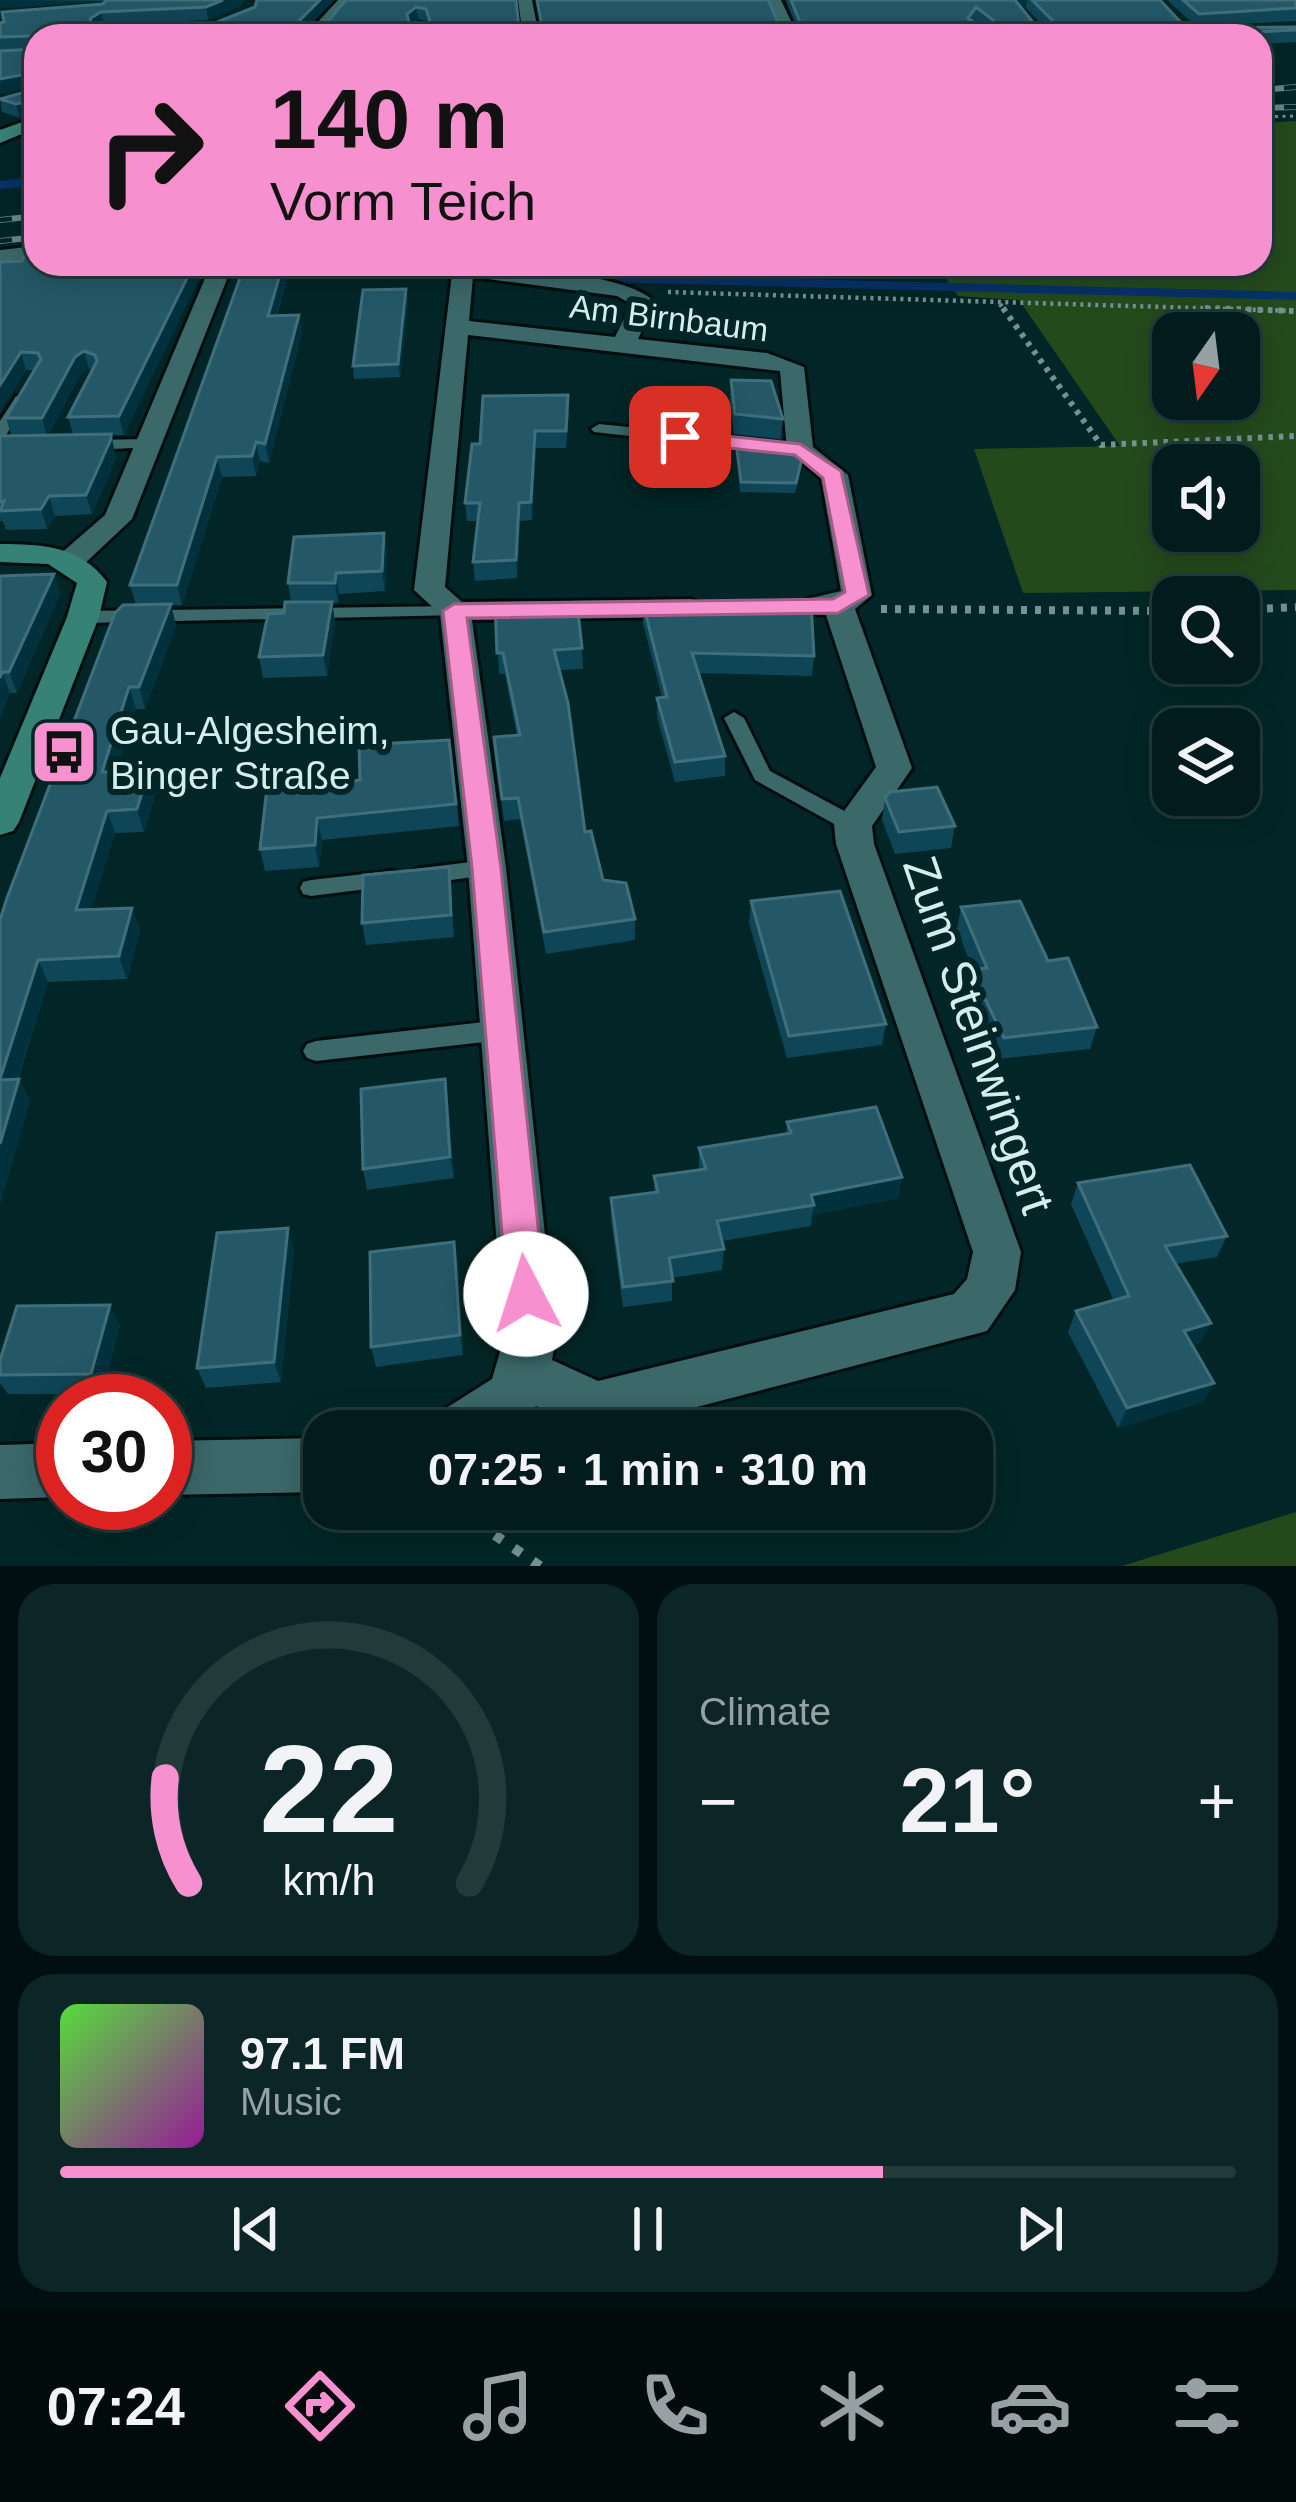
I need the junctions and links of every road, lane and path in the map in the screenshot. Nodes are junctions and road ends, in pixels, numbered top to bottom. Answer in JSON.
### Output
{"nodes":[{"id":1,"x":346,"y":0,"type":"edge"},
{"id":2,"x":358,"y":0,"type":"edge"},
{"id":3,"x":324,"y":24,"type":"edge"},
{"id":4,"x":18,"y":254,"type":"edge"},
{"id":5,"x":217,"y":276,"type":"edge"},
{"id":6,"x":462,"y":276,"type":"edge"},
{"id":7,"x":511,"y":276,"type":"edge"},
{"id":8,"x":0,"y":286,"type":"edge"},
{"id":9,"x":623,"y":290,"type":"junction"},
{"id":10,"x":1000,"y":304,"type":"junction"},
{"id":11,"x":1296,"y":311,"type":"edge"},
{"id":12,"x":457,"y":327,"type":"junction"},
{"id":13,"x":623,"y":345,"type":"junction"},
{"id":14,"x":35,"y":375,"type":"edge"},
{"id":15,"x":599,"y":429,"type":"dead end"},
{"id":16,"x":0,"y":434,"type":"edge"},
{"id":17,"x":1296,"y":436,"type":"edge"},
{"id":18,"x":149,"y":444,"type":"junction"},
{"id":19,"x":79,"y":445,"type":"edge"},
{"id":20,"x":0,"y":446,"type":"edge"},
{"id":21,"x":19,"y":446,"type":"edge"},
{"id":22,"x":800,"y":450,"type":"junction"},
{"id":23,"x":0,"y":553,"type":"edge"},
{"id":24,"x":70,"y":561,"type":"junction"},
{"id":25,"x":838,"y":606,"type":"junction"},
{"id":26,"x":790,"y":607,"type":"edge"},
{"id":27,"x":718,"y":608,"type":"edge"},
{"id":28,"x":1296,"y":608,"type":"edge"},
{"id":29,"x":1260,"y":609,"type":"edge"},
{"id":30,"x":454,"y":611,"type":"junction"},
{"id":31,"x":1152,"y":611,"type":"edge"},
{"id":32,"x":83,"y":616,"type":"junction"},
{"id":33,"x":734,"y":718,"type":"dead end"},
{"id":34,"x":0,"y":822,"type":"edge"},
{"id":35,"x":853,"y":825,"type":"junction"},
{"id":36,"x":487,"y":868,"type":"junction"},
{"id":37,"x":311,"y":888,"type":"dead end"},
{"id":38,"x":502,"y":1030,"type":"junction"},
{"id":39,"x":316,"y":1051,"type":"dead end"},
{"id":40,"x":525,"y":1374,"type":"junction"},
{"id":41,"x":503,"y":1410,"type":"edge"},
{"id":42,"x":303,"y":1465,"type":"edge"},
{"id":43,"x":192,"y":1467,"type":"edge"},
{"id":44,"x":36,"y":1471,"type":"edge"},
{"id":45,"x":0,"y":1472,"type":"edge"},
{"id":46,"x":488,"y":1530,"type":"edge"},
{"id":47,"x":540,"y":1566,"type":"edge"}],
"edges":[{"from":1,"to":2,"type":"street"},
{"from":1,"to":3,"type":"street"},
{"from":4,"to":8,"type":"street"},
{"from":5,"to":18,"type":"street"},
{"from":6,"to":12,"type":"street"},
{"from":7,"to":9,"type":"street"},
{"from":9,"to":10,"type":"path"},
{"from":9,"to":13,"type":"street"},
{"from":10,"to":11,"type":"path"},
{"from":10,"to":17,"type":"path"},
{"from":12,"to":13,"type":"street","name":"Am Birnbaum"},
{"from":12,"to":30,"type":"street"},
{"from":13,"to":22,"type":"street","name":"Am Birnbaum"},
{"from":14,"to":16,"type":"lane"},
{"from":15,"to":22,"type":"lane"},
{"from":18,"to":19,"type":"lane"},
{"from":18,"to":24,"type":"street"},
{"from":20,"to":21,"type":"lane"},
{"from":22,"to":25,"type":"street"},
{"from":23,"to":24,"type":"street"},
{"from":24,"to":32,"type":"street"},
{"from":25,"to":26,"type":"street"},
{"from":25,"to":31,"type":"path"},
{"from":25,"to":35,"type":"street","name":"Zum Steinwingert"},
{"from":27,"to":30,"type":"street"},
{"from":28,"to":29,"type":"path"},
{"from":30,"to":32,"type":"lane"},
{"from":30,"to":36,"type":"street"},
{"from":32,"to":34,"type":"street"},
{"from":33,"to":35,"type":"lane","name":"Zum Steinwingert"},
{"from":35,"to":40,"type":"street","name":"Zum Steinwingert"},
{"from":36,"to":37,"type":"lane"},
{"from":36,"to":38,"type":"street"},
{"from":38,"to":39,"type":"lane"},
{"from":38,"to":40,"type":"street"},
{"from":40,"to":41,"type":"street"},
{"from":42,"to":43,"type":"street"},
{"from":44,"to":45,"type":"street"},
{"from":46,"to":47,"type":"path"}]}
